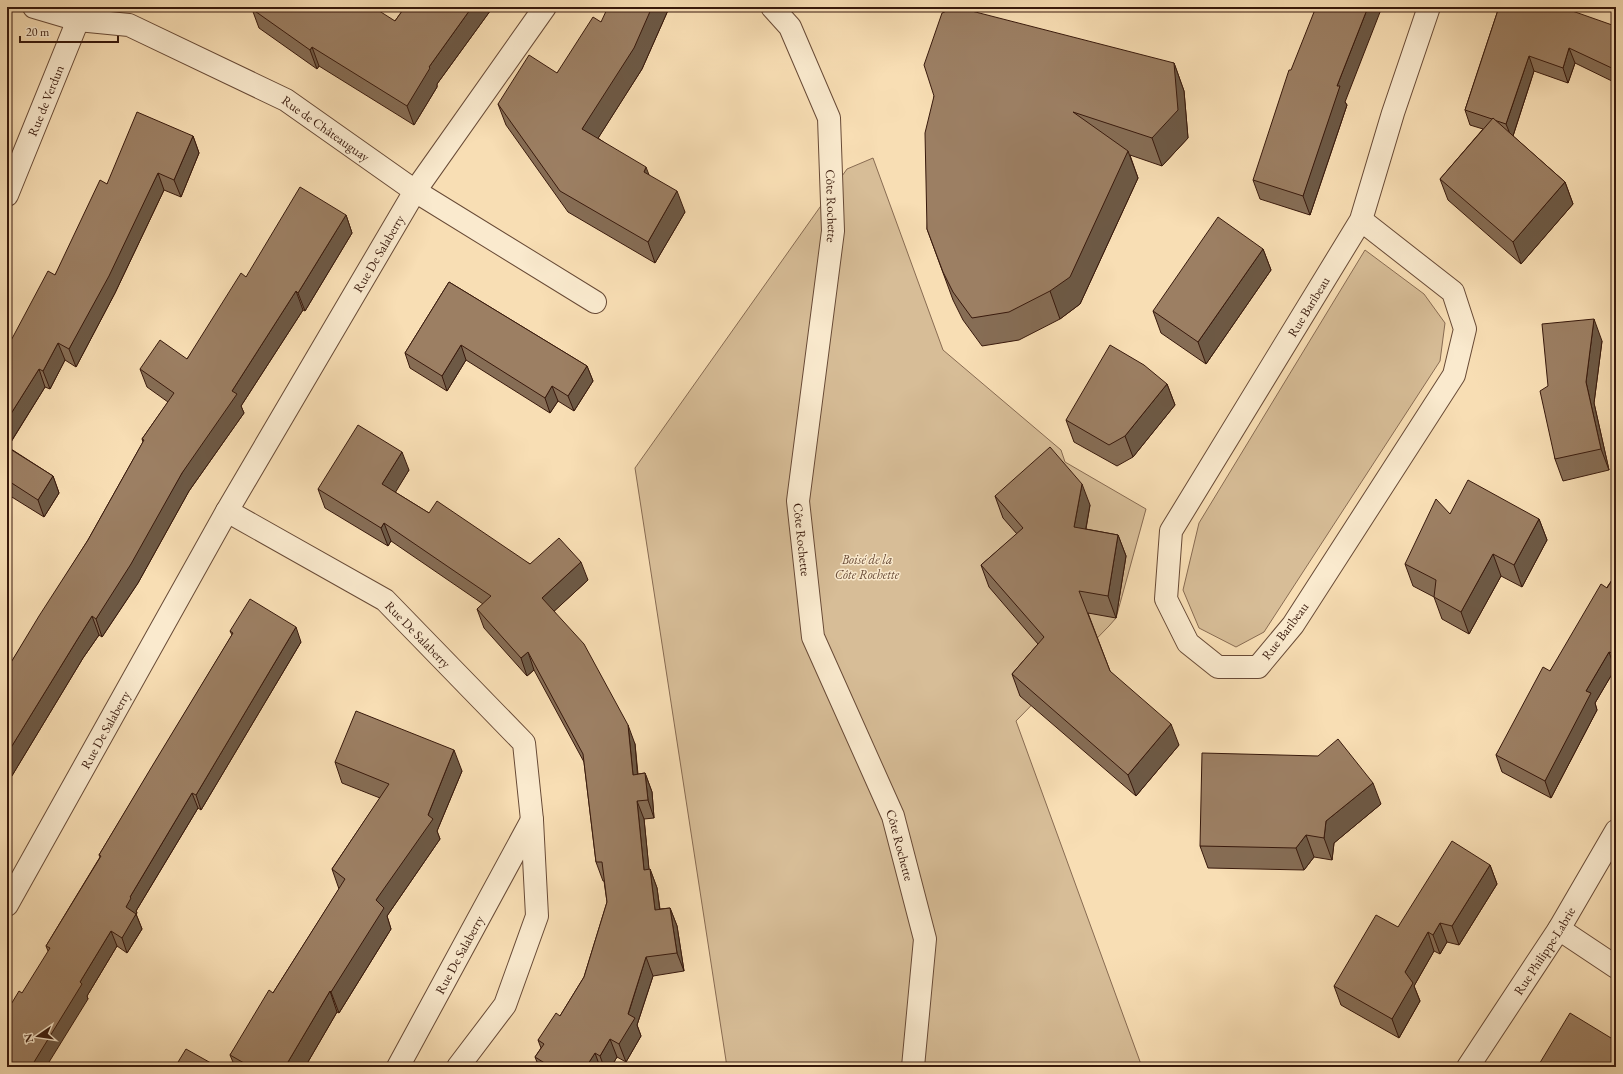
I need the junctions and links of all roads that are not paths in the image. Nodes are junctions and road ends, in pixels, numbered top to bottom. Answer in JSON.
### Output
{"nodes":[{"id":1,"x":34,"y":7,"type":"edge"},
{"id":2,"x":545,"y":7,"type":"edge"},
{"id":3,"x":772,"y":7,"type":"edge"},
{"id":4,"x":1429,"y":7,"type":"edge"},
{"id":5,"x":82,"y":14,"type":"edge"},
{"id":6,"x":415,"y":191,"type":"junction"},
{"id":7,"x":7,"y":195,"type":"edge"},
{"id":8,"x":1361,"y":220,"type":"junction"},
{"id":9,"x":595,"y":302,"type":"dead end"},
{"id":10,"x":227,"y":511,"type":"junction"},
{"id":11,"x":532,"y":820,"type":"junction"},
{"id":12,"x":1616,"y":831,"type":"edge"},
{"id":13,"x":7,"y":905,"type":"edge"},
{"id":14,"x":1559,"y":929,"type":"junction"},
{"id":15,"x":1616,"y":967,"type":"edge"},
{"id":16,"x":398,"y":1067,"type":"edge"},
{"id":17,"x":458,"y":1067,"type":"edge"},
{"id":18,"x":913,"y":1067,"type":"edge"},
{"id":19,"x":1468,"y":1067,"type":"edge"}],
"edges":[{"from":1,"to":5,"type":"street","name":"Rue de Châteauguay"},
{"from":2,"to":6,"type":"street","name":"Rue De Salaberry"},
{"from":3,"to":18,"type":"street","name":"Côte Rochette"},
{"from":4,"to":8,"type":"street","name":"Rue Baribeau"},
{"from":5,"to":6,"type":"street","name":"Rue de Châteauguay"},
{"from":5,"to":7,"type":"street","name":"Rue de Verdun"},
{"from":6,"to":9,"type":"street","name":"Rue de Châteauguay"},
{"from":6,"to":10,"type":"street","name":"Rue De Salaberry"},
{"from":8,"to":8,"type":"street","name":"Rue Baribeau"},
{"from":10,"to":11,"type":"street","name":"Rue De Salaberry"},
{"from":10,"to":13,"type":"street","name":"Rue De Salaberry"},
{"from":11,"to":16,"type":"street","name":"Rue De Salaberry"},
{"from":11,"to":17,"type":"street","name":"Rue De Salaberry"},
{"from":12,"to":14,"type":"street","name":"Rue Philippe-Labrie"},
{"from":14,"to":15,"type":"street"},
{"from":14,"to":19,"type":"street","name":"Rue Philippe-Labrie"}]}
